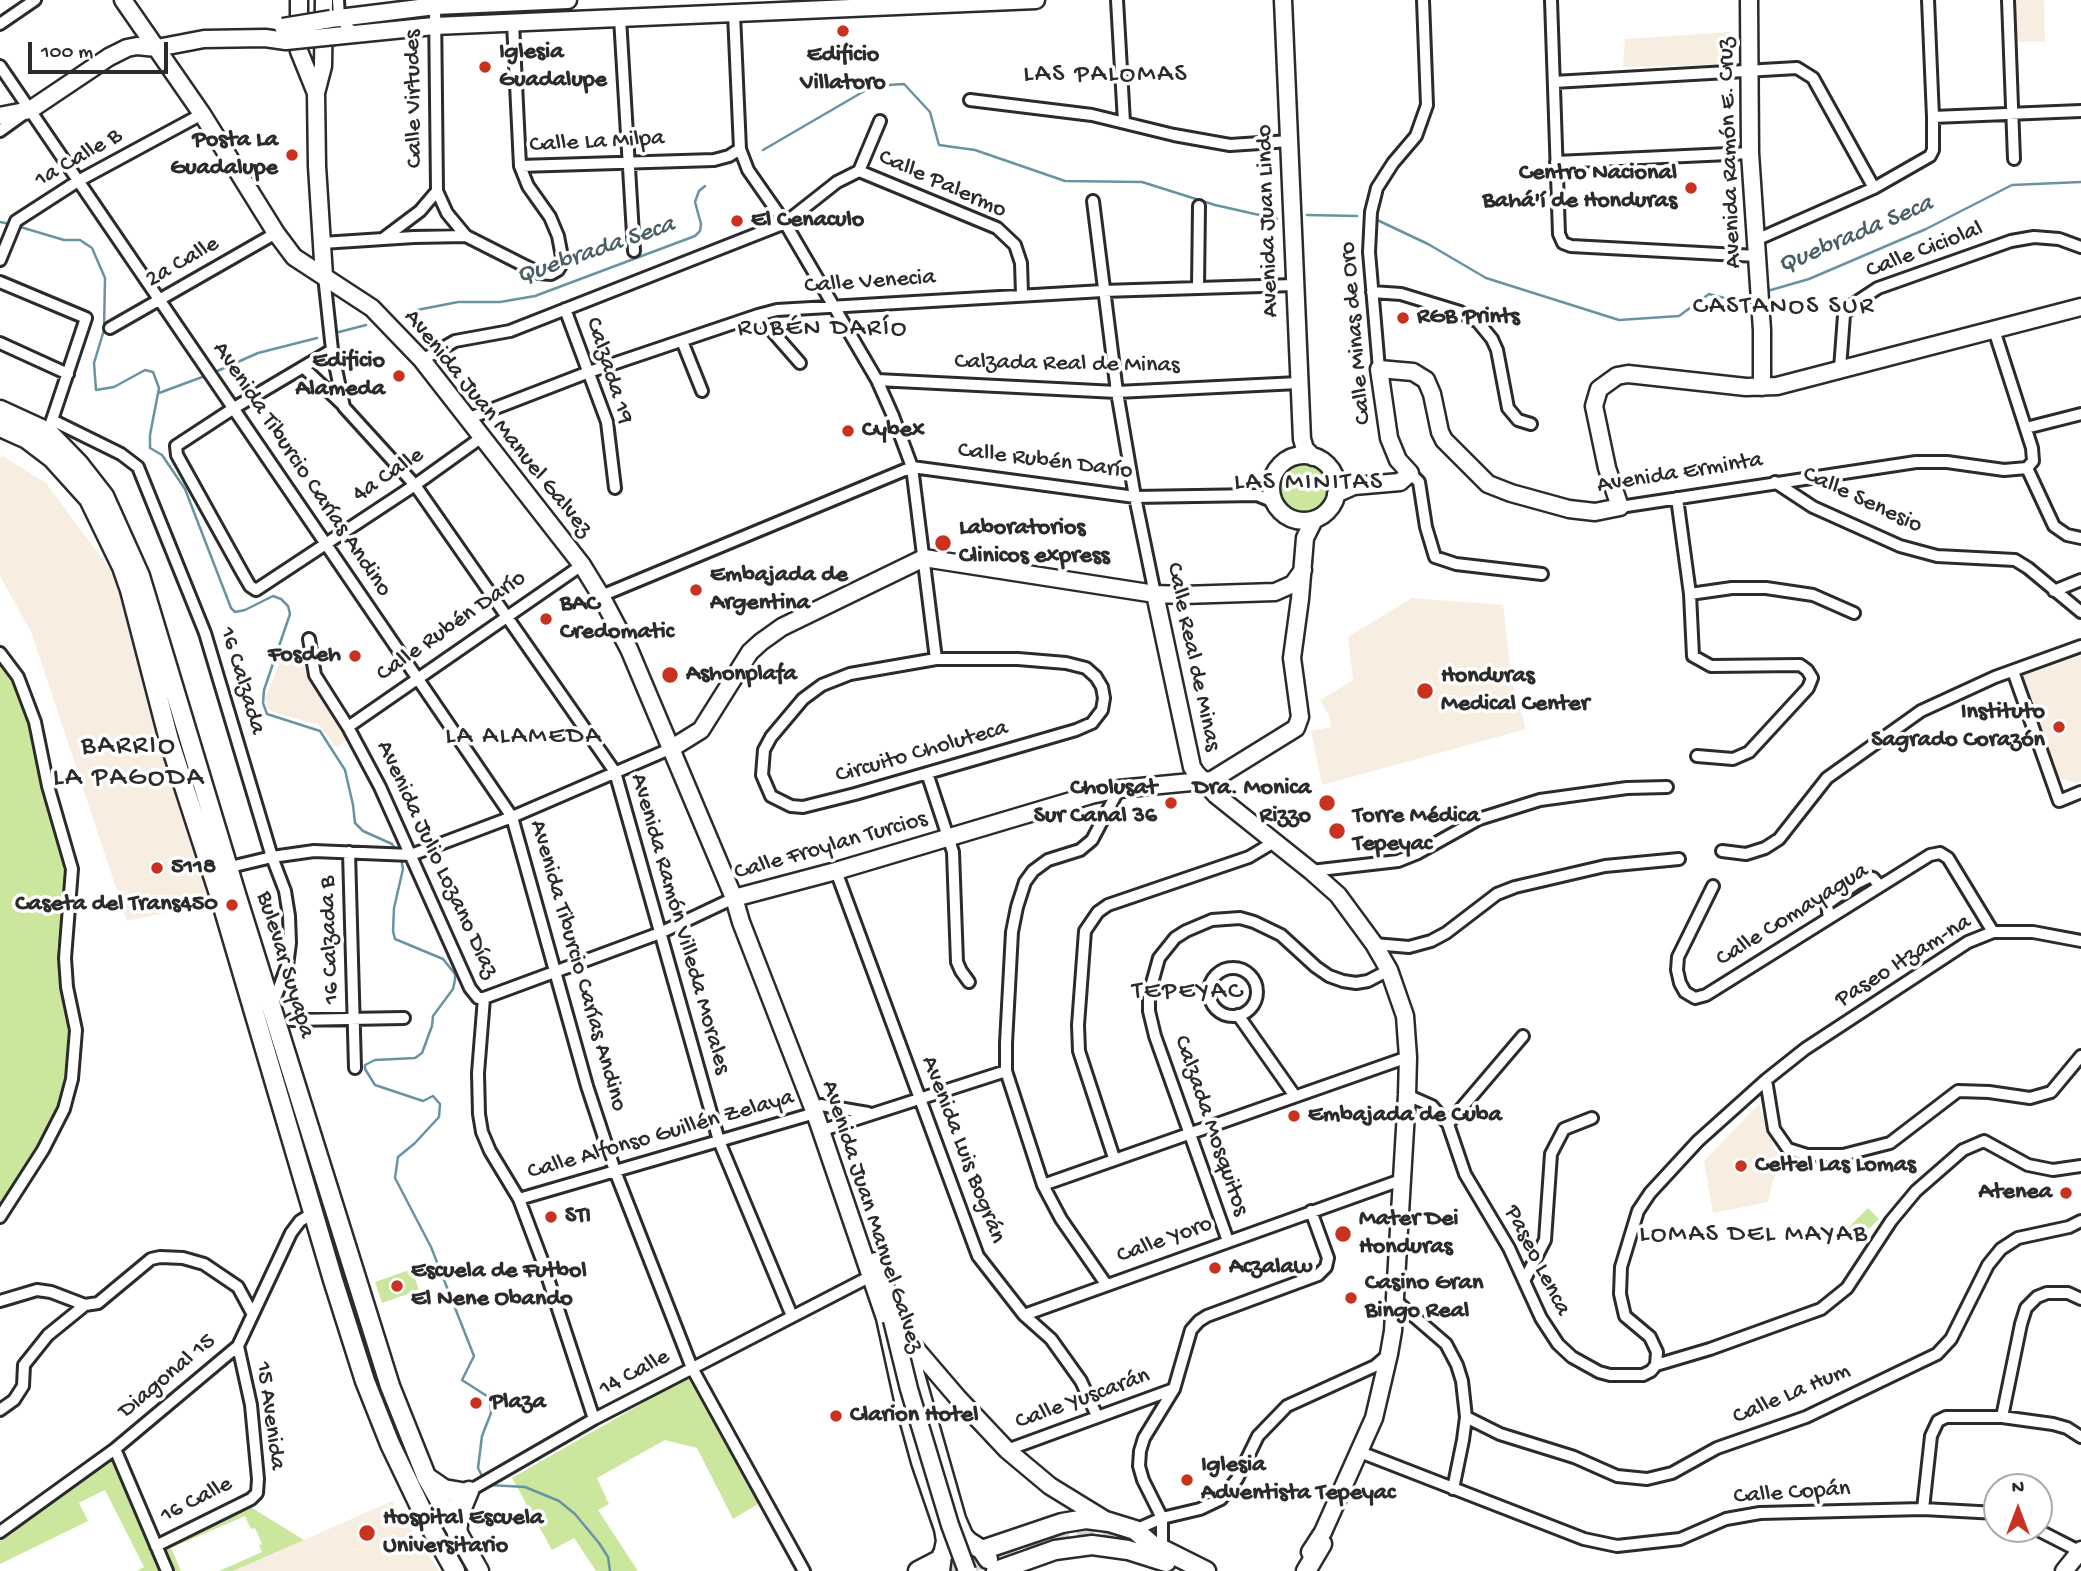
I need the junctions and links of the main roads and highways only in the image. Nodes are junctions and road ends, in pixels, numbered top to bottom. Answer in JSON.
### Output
{"nodes":[{"id":1,"x":0,"y":410,"type":"edge"},
{"id":2,"x":0,"y":427,"type":"edge"},
{"id":3,"x":426,"y":1476,"type":"junction"},
{"id":4,"x":457,"y":1534,"type":"junction"},
{"id":5,"x":1322,"y":1538,"type":"road end"},
{"id":6,"x":976,"y":1547,"type":"junction"},
{"id":7,"x":1156,"y":1552,"type":"junction"},
{"id":8,"x":941,"y":1562,"type":"edge"},
{"id":9,"x":454,"y":1571,"type":"edge"},
{"id":10,"x":479,"y":1571,"type":"edge"},
{"id":11,"x":918,"y":1571,"type":"edge"},
{"id":12,"x":989,"y":1571,"type":"edge"},
{"id":13,"x":996,"y":1571,"type":"edge"},
{"id":14,"x":1182,"y":1571,"type":"edge"},
{"id":15,"x":1206,"y":1571,"type":"edge"},
{"id":16,"x":1305,"y":1571,"type":"edge"}],
"edges":[{"from":1,"to":3,"type":"main road","name":"Bulevar Suyapa"},
{"from":2,"to":9,"type":"main road","name":"Bulevar Suyapa"},
{"from":3,"to":4,"type":"main road","name":"Bulevar Suyapa"},
{"from":3,"to":4,"type":"main road"},
{"from":4,"to":10,"type":"main road","name":"Bulevar Suyapa"},
{"from":5,"to":16,"type":"main road"},
{"from":6,"to":7,"type":"main road"},
{"from":6,"to":8,"type":"main road"},
{"from":6,"to":12,"type":"main road"},
{"from":7,"to":13,"type":"main road"},
{"from":7,"to":14,"type":"main road"},
{"from":7,"to":15,"type":"main road"},
{"from":8,"to":11,"type":"main road"}]}
